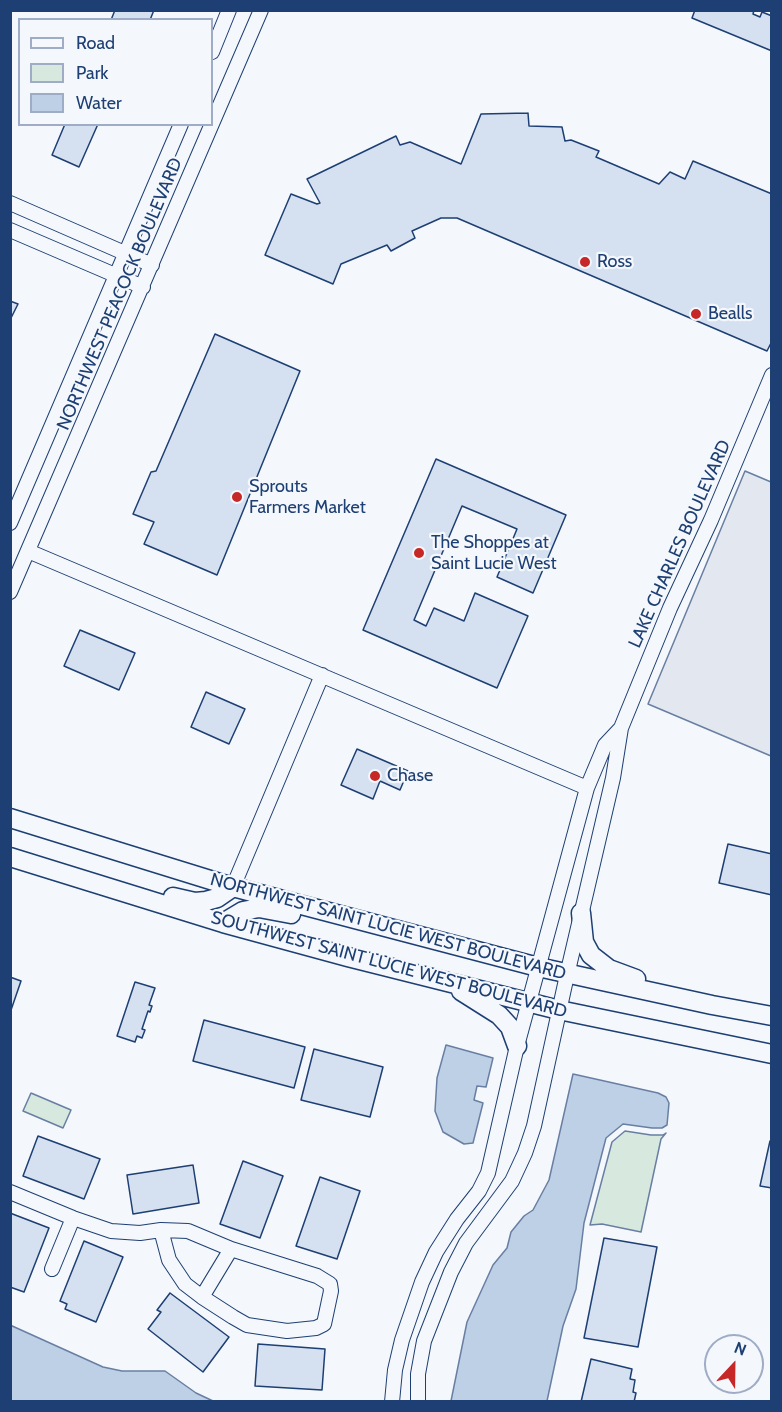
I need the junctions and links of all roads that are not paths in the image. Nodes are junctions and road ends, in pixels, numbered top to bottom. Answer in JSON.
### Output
{"nodes":[{"id":1,"x":229,"y":10,"type":"edge"},
{"id":2,"x":261,"y":10,"type":"edge"},
{"id":3,"x":213,"y":50,"type":"edge"},
{"id":4,"x":213,"y":122,"type":"edge"},
{"id":5,"x":180,"y":126,"type":"edge"},
{"id":6,"x":211,"y":126,"type":"edge"},
{"id":7,"x":10,"y":203,"type":"edge"},
{"id":8,"x":10,"y":230,"type":"edge"},
{"id":9,"x":126,"y":254,"type":"junction"},
{"id":10,"x":152,"y":265,"type":"junction"},
{"id":11,"x":116,"y":276,"type":"junction"},
{"id":12,"x":143,"y":287,"type":"junction"},
{"id":13,"x":771,"y":375,"type":"edge"},
{"id":14,"x":10,"y":523,"type":"edge"},
{"id":15,"x":28,"y":550,"type":"junction"},
{"id":16,"x":10,"y":592,"type":"edge"},
{"id":17,"x":322,"y":675,"type":"junction"},
{"id":18,"x":621,"y":728,"type":"junction"},
{"id":19,"x":587,"y":788,"type":"junction"},
{"id":20,"x":10,"y":818,"type":"edge"},
{"id":21,"x":10,"y":850,"type":"edge"},
{"id":22,"x":10,"y":857,"type":"edge"},
{"id":23,"x":233,"y":887,"type":"junction"},
{"id":24,"x":581,"y":914,"type":"junction"},
{"id":25,"x":223,"y":923,"type":"junction"},
{"id":26,"x":470,"y":949,"type":"junction"},
{"id":27,"x":538,"y":967,"type":"junction"},
{"id":28,"x":567,"y":975,"type":"junction"},
{"id":29,"x":451,"y":983,"type":"junction"},
{"id":30,"x":528,"y":1003,"type":"junction"},
{"id":31,"x":735,"y":1009,"type":"junction"},
{"id":32,"x":560,"y":1010,"type":"junction"},
{"id":33,"x":771,"y":1016,"type":"edge"},
{"id":34,"x":517,"y":1046,"type":"junction"},
{"id":35,"x":771,"y":1054,"type":"edge"},
{"id":36,"x":10,"y":1192,"type":"edge"},
{"id":37,"x":73,"y":1218,"type":"junction"},
{"id":38,"x":161,"y":1230,"type":"junction"},
{"id":39,"x":231,"y":1249,"type":"junction"},
{"id":40,"x":52,"y":1269,"type":"dead end"},
{"id":41,"x":202,"y":1297,"type":"junction"},
{"id":42,"x":392,"y":1401,"type":"edge"},
{"id":43,"x":418,"y":1401,"type":"edge"}],
"edges":[{"from":1,"to":3,"type":"street"},
{"from":2,"to":4,"type":"street","name":"NORTHWEST PEACOCK BOULEVARD"},
{"from":5,"to":9,"type":"street","name":"NORTHWEST PEACOCK BOULEVARD"},
{"from":6,"to":10,"type":"street","name":"NORTHWEST PEACOCK BOULEVARD"},
{"from":7,"to":9,"type":"street"},
{"from":8,"to":11,"type":"street"},
{"from":9,"to":10,"type":"street"},
{"from":9,"to":11,"type":"street","name":"NORTHWEST PEACOCK BOULEVARD"},
{"from":10,"to":12,"type":"street","name":"NORTHWEST PEACOCK BOULEVARD"},
{"from":11,"to":12,"type":"street"},
{"from":11,"to":14,"type":"street","name":"NORTHWEST PEACOCK BOULEVARD"},
{"from":12,"to":15,"type":"street","name":"NORTHWEST PEACOCK BOULEVARD"},
{"from":13,"to":18,"type":"street","name":"LAKE CHARLES BOULEVARD"},
{"from":15,"to":16,"type":"street","name":"NORTHWEST PEACOCK BOULEVARD"},
{"from":15,"to":17,"type":"street"},
{"from":17,"to":19,"type":"street"},
{"from":17,"to":23,"type":"street"},
{"from":18,"to":19,"type":"street"},
{"from":18,"to":24,"type":"street"},
{"from":19,"to":27,"type":"street"},
{"from":20,"to":23,"type":"main road","name":"NORTHWEST SAINT LUCIE WEST BOULEVARD"},
{"from":21,"to":23,"type":"main road"},
{"from":22,"to":25,"type":"main road","name":"SOUTHWEST SAINT LUCIE WEST BOULEVARD"},
{"from":23,"to":26,"type":"main road","name":"NORTHWEST SAINT LUCIE WEST BOULEVARD"},
{"from":24,"to":28,"type":"street"},
{"from":24,"to":31,"type":"main road"},
{"from":25,"to":26,"type":"main road"},
{"from":25,"to":29,"type":"main road","name":"SOUTHWEST SAINT LUCIE WEST BOULEVARD"},
{"from":26,"to":27,"type":"main road","name":"NORTHWEST SAINT LUCIE WEST BOULEVARD"},
{"from":27,"to":28,"type":"main road","name":"NORTHWEST SAINT LUCIE WEST BOULEVARD"},
{"from":27,"to":30,"type":"street"},
{"from":28,"to":31,"type":"main road","name":"NORTHWEST SAINT LUCIE WEST BOULEVARD"},
{"from":28,"to":32,"type":"street"},
{"from":29,"to":30,"type":"main road","name":"SOUTHWEST SAINT LUCIE WEST BOULEVARD"},
{"from":29,"to":34,"type":"main road"},
{"from":30,"to":32,"type":"main road","name":"SOUTHWEST SAINT LUCIE WEST BOULEVARD"},
{"from":30,"to":34,"type":"street"},
{"from":31,"to":33,"type":"main road","name":"NORTHWEST SAINT LUCIE WEST BOULEVARD"},
{"from":32,"to":35,"type":"main road","name":"SOUTHWEST SAINT LUCIE WEST BOULEVARD"},
{"from":32,"to":43,"type":"street"},
{"from":34,"to":42,"type":"street"},
{"from":36,"to":37,"type":"street"},
{"from":37,"to":38,"type":"street"},
{"from":37,"to":40,"type":"street"},
{"from":38,"to":39,"type":"street"},
{"from":38,"to":41,"type":"street"},
{"from":39,"to":41,"type":"street"},
{"from":39,"to":41,"type":"street"}]}
